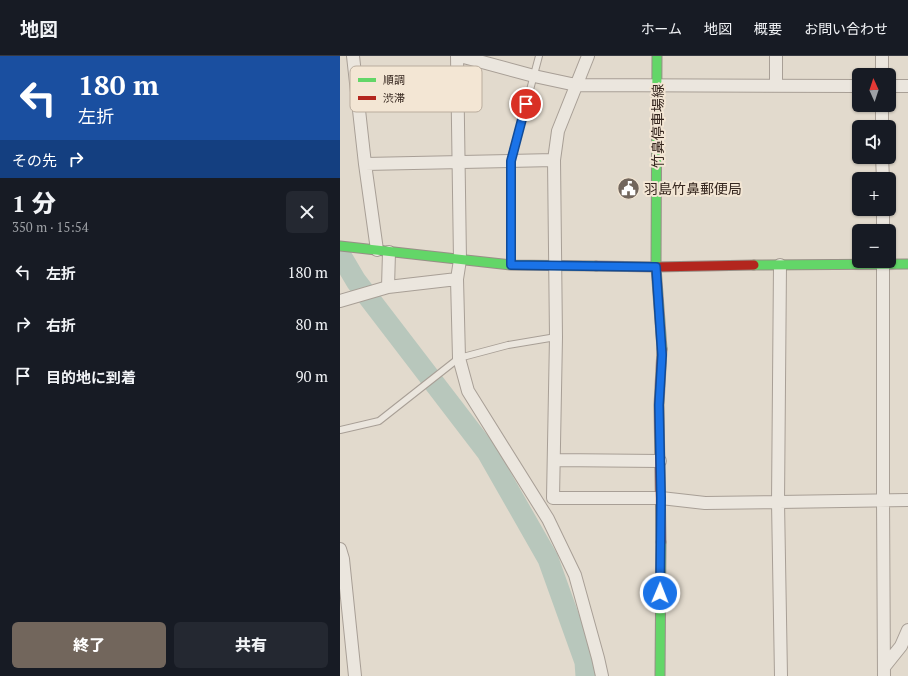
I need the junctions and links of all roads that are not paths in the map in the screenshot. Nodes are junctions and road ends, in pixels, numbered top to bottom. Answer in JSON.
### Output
{"nodes":[{"id":1,"x":354,"y":56,"type":"edge"},
{"id":2,"x":458,"y":56,"type":"edge"},
{"id":3,"x":539,"y":56,"type":"edge"},
{"id":4,"x":588,"y":56,"type":"edge"},
{"id":5,"x":657,"y":56,"type":"edge"},
{"id":6,"x":776,"y":56,"type":"edge"},
{"id":7,"x":882,"y":56,"type":"edge"},
{"id":8,"x":355,"y":66,"type":"edge"},
{"id":9,"x":882,"y":68,"type":"edge"},
{"id":10,"x":534,"y":76,"type":"junction"},
{"id":11,"x":576,"y":85,"type":"junction"},
{"id":12,"x":658,"y":85,"type":"junction"},
{"id":13,"x":776,"y":86,"type":"junction"},
{"id":14,"x":852,"y":86,"type":"edge"},
{"id":15,"x":896,"y":86,"type":"edge"},
{"id":16,"x":908,"y":86,"type":"edge"},
{"id":17,"x":360,"y":112,"type":"edge"},
{"id":18,"x":458,"y":112,"type":"edge"},
{"id":19,"x":554,"y":160,"type":"junction"},
{"id":20,"x":511,"y":161,"type":"junction"},
{"id":21,"x":458,"y":162,"type":"junction"},
{"id":22,"x":365,"y":164,"type":"junction"},
{"id":23,"x":340,"y":246,"type":"edge"},
{"id":24,"x":377,"y":250,"type":"junction"},
{"id":25,"x":389,"y":252,"type":"junction"},
{"id":26,"x":460,"y":260,"type":"junction"},
{"id":27,"x":852,"y":263,"type":"edge"},
{"id":28,"x":896,"y":263,"type":"edge"},
{"id":29,"x":908,"y":264,"type":"edge"},
{"id":30,"x":511,"y":265,"type":"junction"},
{"id":31,"x":780,"y":265,"type":"junction"},
{"id":32,"x":556,"y":266,"type":"junction"},
{"id":33,"x":656,"y":267,"type":"junction"},
{"id":34,"x":883,"y":268,"type":"edge"},
{"id":35,"x":457,"y":280,"type":"junction"},
{"id":36,"x":382,"y":289,"type":"junction"},
{"id":37,"x":340,"y":301,"type":"edge"},
{"id":38,"x":556,"y":337,"type":"junction"},
{"id":39,"x":459,"y":358,"type":"junction"},
{"id":40,"x":340,"y":430,"type":"edge"},
{"id":41,"x":554,"y":460,"type":"junction"},
{"id":42,"x":660,"y":461,"type":"junction"},
{"id":43,"x":553,"y":498,"type":"junction"},
{"id":44,"x":661,"y":498,"type":"junction"},
{"id":45,"x":882,"y":499,"type":"junction"},
{"id":46,"x":908,"y":500,"type":"edge"},
{"id":47,"x":778,"y":502,"type":"junction"},
{"id":48,"x":548,"y":519,"type":"junction"},
{"id":49,"x":340,"y":549,"type":"edge"},
{"id":50,"x":908,"y":630,"type":"edge"},
{"id":51,"x":885,"y":671,"type":"edge"},
{"id":52,"x":355,"y":676,"type":"edge"},
{"id":53,"x":602,"y":676,"type":"edge"},
{"id":54,"x":660,"y":676,"type":"edge"},
{"id":55,"x":781,"y":676,"type":"edge"}],
"edges":[{"from":1,"to":8,"type":"street"},
{"from":2,"to":10,"type":"street"},
{"from":3,"to":10,"type":"lane"},
{"from":4,"to":11,"type":"street"},
{"from":5,"to":12,"type":"main road","name":"竹鼻停車場線"},
{"from":6,"to":13,"type":"street"},
{"from":7,"to":9,"type":"street"},
{"from":10,"to":11,"type":"street"},
{"from":10,"to":20,"type":"lane"},
{"from":11,"to":12,"type":"street"},
{"from":11,"to":19,"type":"street"},
{"from":12,"to":13,"type":"street"},
{"from":12,"to":33,"type":"main road","name":"竹鼻停車場線"},
{"from":13,"to":14,"type":"street"},
{"from":15,"to":16,"type":"street"},
{"from":17,"to":22,"type":"street"},
{"from":18,"to":21,"type":"street"},
{"from":19,"to":20,"type":"street"},
{"from":19,"to":32,"type":"street"},
{"from":20,"to":21,"type":"street"},
{"from":20,"to":30,"type":"lane"},
{"from":21,"to":22,"type":"street"},
{"from":21,"to":26,"type":"street"},
{"from":22,"to":24,"type":"street"},
{"from":23,"to":24,"type":"main road"},
{"from":24,"to":25,"type":"main road"},
{"from":25,"to":26,"type":"main road"},
{"from":25,"to":36,"type":"street"},
{"from":26,"to":30,"type":"main road"},
{"from":26,"to":35,"type":"street"},
{"from":27,"to":31,"type":"main road"},
{"from":28,"to":29,"type":"main road"},
{"from":30,"to":32,"type":"main road"},
{"from":31,"to":33,"type":"main road"},
{"from":31,"to":47,"type":"street"},
{"from":32,"to":33,"type":"main road"},
{"from":32,"to":38,"type":"street"},
{"from":33,"to":42,"type":"main road","name":"竹鼻停車場線"},
{"from":34,"to":45,"type":"street"},
{"from":35,"to":36,"type":"street"},
{"from":35,"to":39,"type":"street"},
{"from":36,"to":37,"type":"street"},
{"from":38,"to":39,"type":"lane"},
{"from":38,"to":41,"type":"street"},
{"from":39,"to":40,"type":"lane"},
{"from":39,"to":48,"type":"street"},
{"from":41,"to":42,"type":"street"},
{"from":41,"to":43,"type":"street"},
{"from":42,"to":44,"type":"main road","name":"竹鼻停車場線"},
{"from":43,"to":44,"type":"street"},
{"from":43,"to":48,"type":"street"},
{"from":44,"to":47,"type":"street"},
{"from":44,"to":54,"type":"main road","name":"竹鼻停車場線"},
{"from":45,"to":46,"type":"street"},
{"from":45,"to":47,"type":"street"},
{"from":45,"to":51,"type":"street"},
{"from":47,"to":55,"type":"street"},
{"from":48,"to":53,"type":"street"},
{"from":49,"to":52,"type":"street"},
{"from":50,"to":51,"type":"street"}]}
